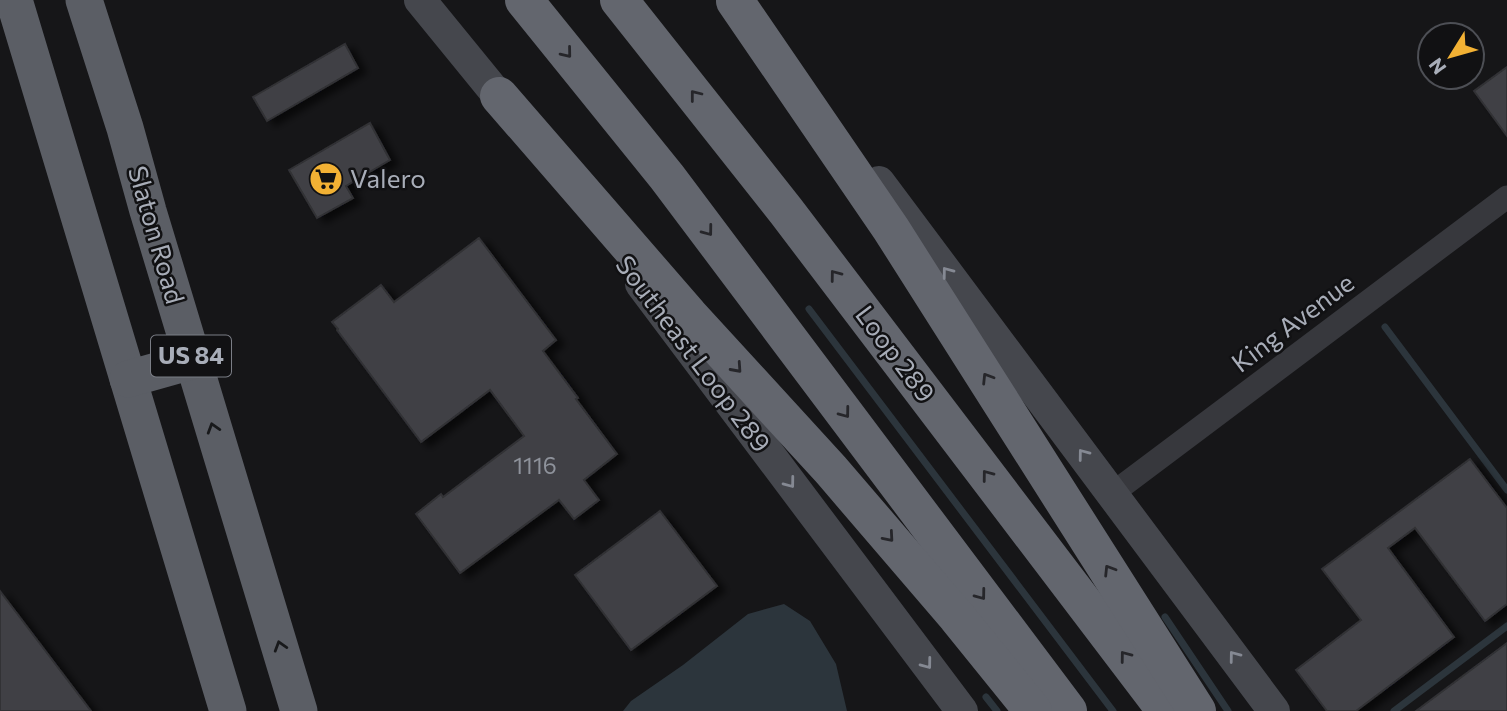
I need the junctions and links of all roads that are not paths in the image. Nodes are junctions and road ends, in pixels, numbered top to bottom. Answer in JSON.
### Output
{"nodes":[{"id":1,"x":13,"y":0,"type":"edge"},
{"id":2,"x":84,"y":0,"type":"edge"},
{"id":3,"x":420,"y":0,"type":"edge"},
{"id":4,"x":524,"y":0,"type":"edge"},
{"id":5,"x":619,"y":0,"type":"edge"},
{"id":6,"x":735,"y":0,"type":"edge"},
{"id":7,"x":0,"y":12,"type":"edge"},
{"id":8,"x":30,"y":53,"type":"junction"},
{"id":9,"x":499,"y":96,"type":"junction"},
{"id":10,"x":1507,"y":197,"type":"edge"},
{"id":11,"x":192,"y":361,"type":"junction"},
{"id":12,"x":128,"y":379,"type":"junction"},
{"id":13,"x":1113,"y":493,"type":"junction"},
{"id":14,"x":228,"y":711,"type":"edge"},
{"id":15,"x":299,"y":711,"type":"edge"},
{"id":16,"x":962,"y":711,"type":"edge"},
{"id":17,"x":1033,"y":711,"type":"edge"},
{"id":18,"x":1068,"y":711,"type":"edge"},
{"id":19,"x":1166,"y":711,"type":"edge"},
{"id":20,"x":1197,"y":711,"type":"edge"},
{"id":21,"x":1274,"y":711,"type":"edge"}],
"edges":[{"from":1,"to":8,"type":"highway","number":"US 84"},
{"from":2,"to":11,"type":"highway","name":"Slaton Road","number":"US 84"},
{"from":3,"to":9,"type":"main road","name":"Southeast Loop 289"},
{"from":4,"to":18,"type":"highway","one_way":true},
{"from":19,"to":5,"type":"highway","name":"Loop 289","one_way":true},
{"from":13,"to":6,"type":"main road","one_way":true},
{"from":20,"to":6,"type":"highway","one_way":true},
{"from":7,"to":8,"type":"highway"},
{"from":8,"to":12,"type":"highway","number":"US 84"},
{"from":9,"to":16,"type":"main road","name":"Southeast Loop 289","one_way":true},
{"from":9,"to":17,"type":"highway","one_way":true},
{"from":10,"to":13,"type":"street","name":"King Avenue"},
{"from":11,"to":12,"type":"highway"},
{"from":15,"to":11,"type":"highway","name":"Slaton Road","number":"US 84","one_way":true},
{"from":12,"to":14,"type":"highway","number":"US 84"},
{"from":21,"to":13,"type":"main road","one_way":true}]}
